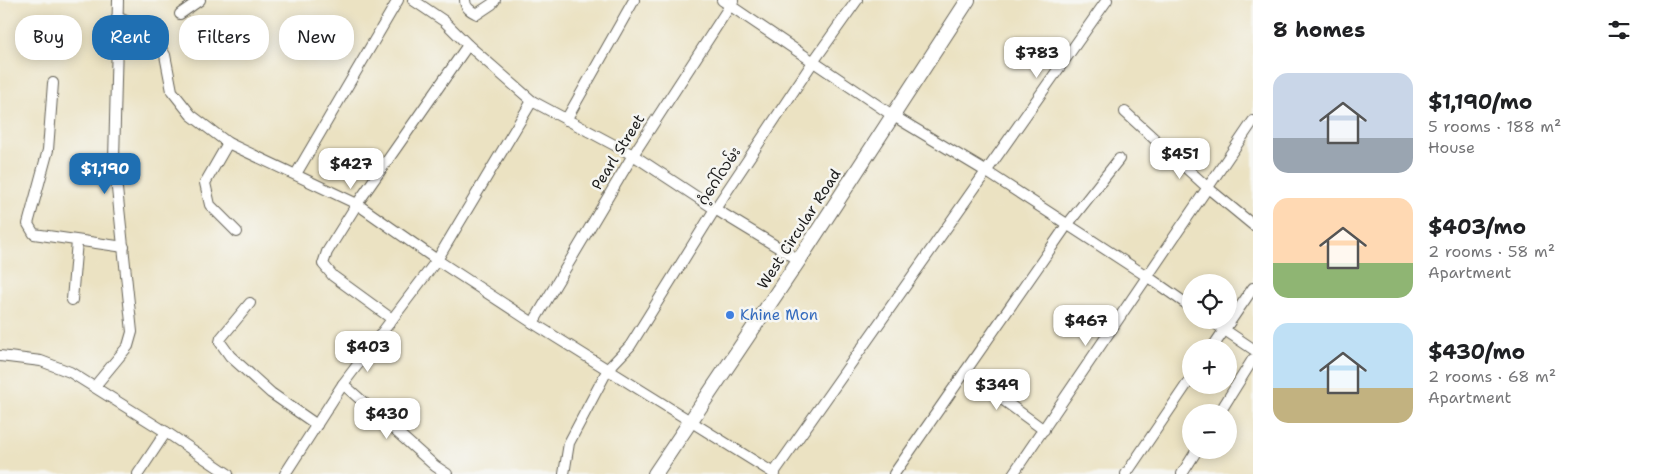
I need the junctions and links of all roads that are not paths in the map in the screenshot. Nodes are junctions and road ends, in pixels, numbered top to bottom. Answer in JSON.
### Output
{"nodes":[{"id":1,"x":118,"y":0,"type":"edge"},
{"id":2,"x":200,"y":0,"type":"edge"},
{"id":3,"x":398,"y":0,"type":"edge"},
{"id":4,"x":413,"y":0,"type":"edge"},
{"id":5,"x":465,"y":0,"type":"edge"},
{"id":6,"x":495,"y":0,"type":"edge"},
{"id":7,"x":634,"y":0,"type":"edge"},
{"id":8,"x":857,"y":0,"type":"edge"},
{"id":9,"x":968,"y":0,"type":"edge"},
{"id":10,"x":1107,"y":0,"type":"edge"},
{"id":11,"x":729,"y":2,"type":"edge"},
{"id":12,"x":180,"y":14,"type":"dead end"},
{"id":13,"x":117,"y":15,"type":"edge"},
{"id":14,"x":468,"y":45,"type":"junction"},
{"id":15,"x":116,"y":60,"type":"edge"},
{"id":16,"x":166,"y":60,"type":"edge"},
{"id":17,"x":813,"y":62,"type":"junction"},
{"id":18,"x":53,"y":83,"type":"dead end"},
{"id":19,"x":532,"y":102,"type":"junction"},
{"id":20,"x":1125,"y":112,"type":"dead end"},
{"id":21,"x":892,"y":115,"type":"junction"},
{"id":22,"x":566,"y":120,"type":"junction"},
{"id":23,"x":1253,"y":121,"type":"edge"},
{"id":24,"x":228,"y":143,"type":"junction"},
{"id":25,"x":633,"y":155,"type":"junction"},
{"id":26,"x":1118,"y":159,"type":"dead end"},
{"id":27,"x":987,"y":172,"type":"junction"},
{"id":28,"x":296,"y":174,"type":"junction"},
{"id":29,"x":1208,"y":188,"type":"junction"},
{"id":30,"x":356,"y":204,"type":"junction"},
{"id":31,"x":715,"y":209,"type":"junction"},
{"id":32,"x":1067,"y":224,"type":"junction"},
{"id":33,"x":1253,"y":224,"type":"edge"},
{"id":34,"x":237,"y":232,"type":"dead end"},
{"id":35,"x":77,"y":240,"type":"junction"},
{"id":36,"x":124,"y":247,"type":"junction"},
{"id":37,"x":436,"y":260,"type":"junction"},
{"id":38,"x":799,"y":260,"type":"junction"},
{"id":39,"x":1148,"y":277,"type":"junction"},
{"id":40,"x":1253,"y":288,"type":"edge"},
{"id":41,"x":72,"y":300,"type":"dead end"},
{"id":42,"x":1182,"y":301,"type":"edge"},
{"id":43,"x":250,"y":303,"type":"dead end"},
{"id":44,"x":392,"y":319,"type":"junction"},
{"id":45,"x":533,"y":323,"type":"junction"},
{"id":46,"x":1224,"y":330,"type":"junction"},
{"id":47,"x":1218,"y":339,"type":"edge"},
{"id":48,"x":1253,"y":349,"type":"edge"},
{"id":49,"x":0,"y":356,"type":"edge"},
{"id":50,"x":1253,"y":359,"type":"edge"},
{"id":51,"x":608,"y":369,"type":"junction"},
{"id":52,"x":965,"y":372,"type":"junction"},
{"id":53,"x":343,"y":384,"type":"junction"},
{"id":54,"x":95,"y":386,"type":"junction"},
{"id":55,"x":1182,"y":391,"type":"edge"},
{"id":56,"x":1225,"y":404,"type":"edge"},
{"id":57,"x":691,"y":421,"type":"junction"},
{"id":58,"x":317,"y":425,"type":"junction"},
{"id":59,"x":1044,"y":430,"type":"junction"},
{"id":60,"x":166,"y":432,"type":"junction"},
{"id":61,"x":1191,"y":459,"type":"edge"},
{"id":62,"x":289,"y":473,"type":"edge"},
{"id":63,"x":138,"y":474,"type":"edge"},
{"id":64,"x":228,"y":474,"type":"edge"},
{"id":65,"x":447,"y":474,"type":"edge"},
{"id":66,"x":564,"y":474,"type":"edge"},
{"id":67,"x":655,"y":474,"type":"edge"},
{"id":68,"x":774,"y":474,"type":"edge"},
{"id":69,"x":894,"y":474,"type":"edge"},
{"id":70,"x":1014,"y":474,"type":"edge"},
{"id":71,"x":1126,"y":474,"type":"edge"},
{"id":72,"x":1182,"y":474,"type":"edge"}],
"edges":[{"from":1,"to":13,"type":"street"},
{"from":2,"to":12,"type":"street"},
{"from":3,"to":28,"type":"street"},
{"from":4,"to":14,"type":"street"},
{"from":5,"to":6,"type":"street"},
{"from":7,"to":22,"type":"street"},
{"from":8,"to":17,"type":"street","name":"ဂံ့ဂေါ်လမ်း"},
{"from":9,"to":21,"type":"street","name":"West Circular Road"},
{"from":10,"to":27,"type":"street"},
{"from":11,"to":17,"type":"street"},
{"from":11,"to":25,"type":"street","name":"Pearl Street"},
{"from":14,"to":19,"type":"street"},
{"from":14,"to":30,"type":"street"},
{"from":15,"to":36,"type":"street"},
{"from":16,"to":24,"type":"street"},
{"from":17,"to":21,"type":"street"},
{"from":17,"to":31,"type":"street","name":"ဂံ့ဂေါ်လမ်း"},
{"from":18,"to":35,"type":"street"},
{"from":19,"to":22,"type":"street"},
{"from":19,"to":37,"type":"street"},
{"from":20,"to":29,"type":"street"},
{"from":21,"to":27,"type":"street"},
{"from":21,"to":38,"type":"street","name":"West Circular Road"},
{"from":22,"to":25,"type":"street"},
{"from":23,"to":29,"type":"street"},
{"from":24,"to":28,"type":"street"},
{"from":24,"to":34,"type":"street"},
{"from":25,"to":31,"type":"street"},
{"from":25,"to":45,"type":"street","name":"Pearl Street"},
{"from":26,"to":32,"type":"street"},
{"from":27,"to":32,"type":"street"},
{"from":27,"to":68,"type":"street"},
{"from":28,"to":30,"type":"street"},
{"from":29,"to":33,"type":"street"},
{"from":29,"to":39,"type":"street"},
{"from":30,"to":37,"type":"street"},
{"from":30,"to":44,"type":"street"},
{"from":31,"to":38,"type":"street"},
{"from":31,"to":51,"type":"street","name":"ဂံ့ဂေါ်လမ်း"},
{"from":32,"to":39,"type":"street"},
{"from":32,"to":52,"type":"street"},
{"from":35,"to":36,"type":"street"},
{"from":35,"to":41,"type":"street"},
{"from":36,"to":54,"type":"street"},
{"from":37,"to":44,"type":"street"},
{"from":37,"to":45,"type":"street"},
{"from":38,"to":57,"type":"street","name":"West Circular Road"},
{"from":39,"to":42,"type":"street"},
{"from":39,"to":59,"type":"street"},
{"from":40,"to":46,"type":"street"},
{"from":43,"to":58,"type":"street"},
{"from":44,"to":53,"type":"street"},
{"from":45,"to":51,"type":"street"},
{"from":46,"to":47,"type":"street"},
{"from":46,"to":48,"type":"street"},
{"from":49,"to":54,"type":"street"},
{"from":50,"to":56,"type":"street"},
{"from":51,"to":57,"type":"street"},
{"from":51,"to":66,"type":"street","name":"ဂံ့ဂေါ်လမ်း"},
{"from":52,"to":59,"type":"street"},
{"from":52,"to":69,"type":"street"},
{"from":53,"to":58,"type":"street"},
{"from":53,"to":65,"type":"street"},
{"from":54,"to":60,"type":"street"},
{"from":55,"to":71,"type":"street"},
{"from":57,"to":67,"type":"street","name":"West Circular Road"},
{"from":57,"to":68,"type":"street"},
{"from":58,"to":62,"type":"street"},
{"from":59,"to":70,"type":"street"},
{"from":60,"to":63,"type":"street"},
{"from":60,"to":64,"type":"street"},
{"from":61,"to":72,"type":"street"}]}
